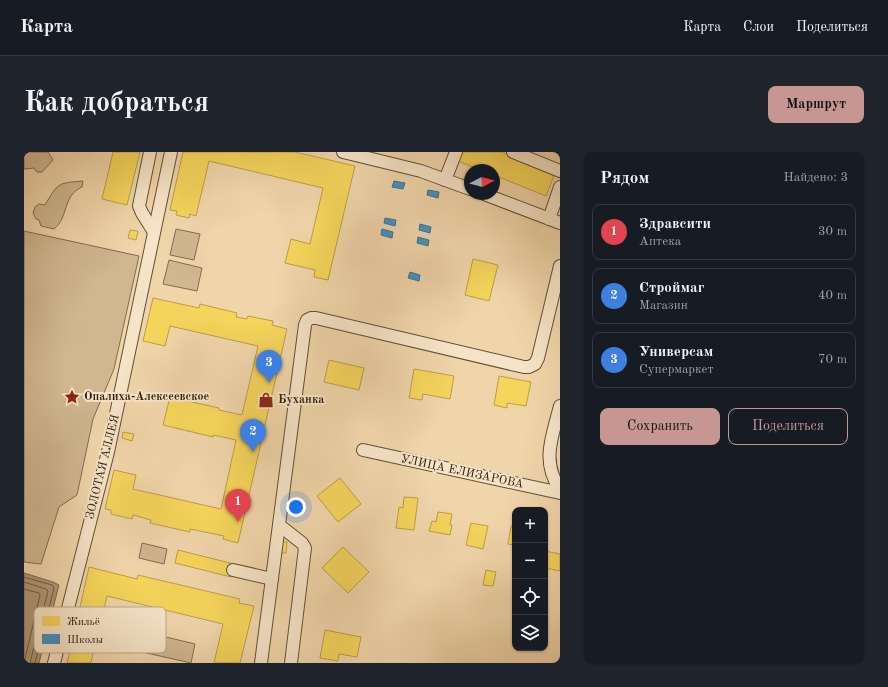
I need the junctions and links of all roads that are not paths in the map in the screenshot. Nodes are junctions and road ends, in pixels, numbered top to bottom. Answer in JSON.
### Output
{"nodes":[{"id":1,"x":150,"y":152,"type":"edge"},
{"id":2,"x":171,"y":152,"type":"edge"},
{"id":3,"x":343,"y":152,"type":"edge"},
{"id":4,"x":456,"y":152,"type":"edge"},
{"id":5,"x":513,"y":152,"type":"edge"},
{"id":6,"x":560,"y":171,"type":"edge"},
{"id":7,"x":445,"y":180,"type":"junction"},
{"id":8,"x":560,"y":186,"type":"edge"},
{"id":9,"x":464,"y":187,"type":"edge"},
{"id":10,"x":500,"y":200,"type":"edge"},
{"id":11,"x":555,"y":221,"type":"edge"},
{"id":12,"x":154,"y":232,"type":"junction"},
{"id":13,"x":560,"y":266,"type":"edge"},
{"id":14,"x":560,"y":406,"type":"edge"},
{"id":15,"x":364,"y":450,"type":"dead end"},
{"id":16,"x":560,"y":492,"type":"edge"},
{"id":17,"x":279,"y":525,"type":"junction"},
{"id":18,"x":233,"y":570,"type":"dead end"},
{"id":19,"x":272,"y":579,"type":"junction"},
{"id":20,"x":68,"y":607,"type":"edge"},
{"id":21,"x":57,"y":653,"type":"edge"},
{"id":22,"x":54,"y":663,"type":"edge"},
{"id":23,"x":261,"y":663,"type":"edge"},
{"id":24,"x":291,"y":663,"type":"edge"}],
"edges":[{"from":1,"to":12,"type":"street"},
{"from":2,"to":12,"type":"street","name":"ЗОЛОТАЯ АЛЛЕЯ"},
{"from":3,"to":7,"type":"street"},
{"from":4,"to":7,"type":"street"},
{"from":5,"to":6,"type":"street"},
{"from":7,"to":9,"type":"street"},
{"from":8,"to":11,"type":"street"},
{"from":10,"to":11,"type":"street"},
{"from":12,"to":20,"type":"street","name":"ЗОЛОТАЯ АЛЛЕЯ"},
{"from":13,"to":17,"type":"street"},
{"from":14,"to":16,"type":"street"},
{"from":15,"to":16,"type":"street","name":"УЛИЦА ЕЛИЗАРОВА"},
{"from":17,"to":19,"type":"street"},
{"from":17,"to":24,"type":"street"},
{"from":18,"to":19,"type":"street"},
{"from":19,"to":23,"type":"street"},
{"from":21,"to":22,"type":"street","name":"ЗОЛОТАЯ АЛЛЕЯ"}]}
